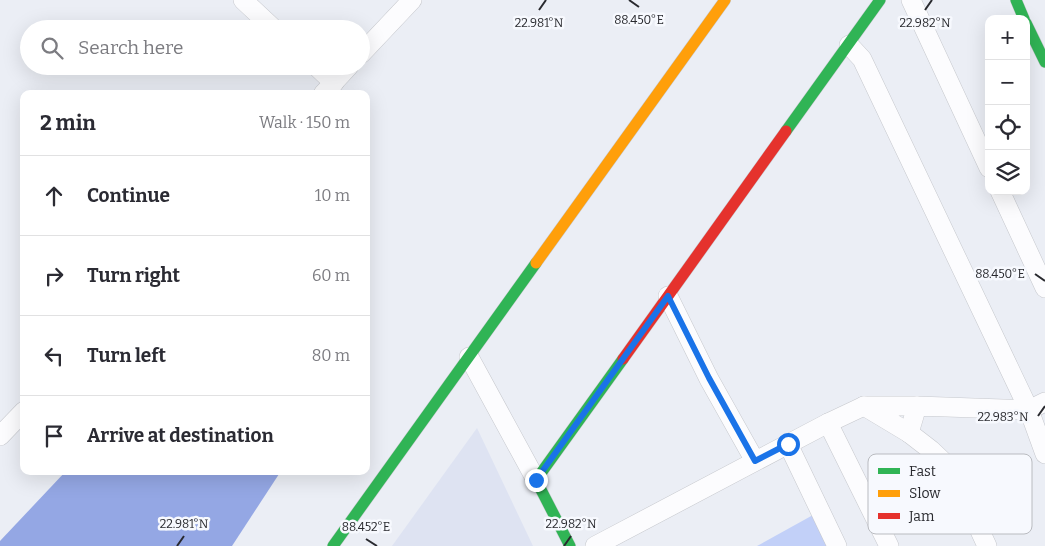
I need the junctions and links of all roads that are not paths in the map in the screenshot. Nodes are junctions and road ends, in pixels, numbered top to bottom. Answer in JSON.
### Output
{"nodes":[{"id":1,"x":243,"y":0,"type":"edge"},
{"id":2,"x":412,"y":0,"type":"edge"},
{"id":3,"x":725,"y":0,"type":"edge"},
{"id":4,"x":880,"y":0,"type":"edge"},
{"id":5,"x":911,"y":0,"type":"edge"},
{"id":6,"x":1016,"y":0,"type":"edge"},
{"id":7,"x":1022,"y":15,"type":"edge"},
{"id":8,"x":264,"y":20,"type":"edge"},
{"id":9,"x":1030,"y":31,"type":"edge"},
{"id":10,"x":370,"y":44,"type":"edge"},
{"id":11,"x":849,"y":45,"type":"junction"},
{"id":12,"x":1045,"y":62,"type":"edge"},
{"id":13,"x":321,"y":75,"type":"edge"},
{"id":14,"x":340,"y":75,"type":"edge"},
{"id":15,"x":328,"y":88,"type":"edge"},
{"id":16,"x":985,"y":159,"type":"edge"},
{"id":17,"x":1002,"y":195,"type":"edge"},
{"id":18,"x":1045,"y":288,"type":"edge"},
{"id":19,"x":668,"y":296,"type":"junction"},
{"id":20,"x":469,"y":357,"type":"junction"},
{"id":21,"x":864,"y":406,"type":"junction"},
{"id":22,"x":917,"y":406,"type":"junction"},
{"id":23,"x":1037,"y":406,"type":"edge"},
{"id":24,"x":20,"y":415,"type":"edge"},
{"id":25,"x":828,"y":423,"type":"junction"},
{"id":26,"x":909,"y":433,"type":"junction"},
{"id":27,"x":0,"y":436,"type":"edge"},
{"id":28,"x":788,"y":444,"type":"junction"},
{"id":29,"x":935,"y":454,"type":"edge"},
{"id":30,"x":1045,"y":454,"type":"edge"},
{"id":31,"x":755,"y":461,"type":"junction"},
{"id":32,"x":536,"y":480,"type":"junction"},
{"id":33,"x":868,"y":504,"type":"edge"},
{"id":34,"x":883,"y":534,"type":"edge"},
{"id":35,"x":981,"y":534,"type":"edge"},
{"id":36,"x":333,"y":546,"type":"edge"},
{"id":37,"x":570,"y":546,"type":"edge"},
{"id":38,"x":595,"y":546,"type":"edge"},
{"id":39,"x":837,"y":546,"type":"edge"},
{"id":40,"x":889,"y":546,"type":"edge"},
{"id":41,"x":987,"y":546,"type":"edge"}],
"edges":[{"from":1,"to":8,"type":"street"},
{"from":2,"to":10,"type":"street"},
{"from":3,"to":20,"type":"main road"},
{"from":4,"to":11,"type":"main road"},
{"from":5,"to":16,"type":"street"},
{"from":6,"to":7,"type":"main road"},
{"from":9,"to":12,"type":"main road"},
{"from":11,"to":19,"type":"main road"},
{"from":11,"to":23,"type":"street"},
{"from":13,"to":15,"type":"street"},
{"from":14,"to":15,"type":"street"},
{"from":17,"to":18,"type":"street"},
{"from":19,"to":31,"type":"street"},
{"from":19,"to":32,"type":"main road"},
{"from":20,"to":32,"type":"street"},
{"from":20,"to":36,"type":"main road"},
{"from":21,"to":22,"type":"street"},
{"from":21,"to":25,"type":"street"},
{"from":21,"to":26,"type":"street"},
{"from":22,"to":23,"type":"street"},
{"from":22,"to":26,"type":"street"},
{"from":23,"to":30,"type":"street"},
{"from":24,"to":27,"type":"street"},
{"from":25,"to":28,"type":"street"},
{"from":25,"to":33,"type":"street"},
{"from":26,"to":29,"type":"street"},
{"from":28,"to":31,"type":"street"},
{"from":28,"to":39,"type":"street"},
{"from":31,"to":38,"type":"street"},
{"from":32,"to":37,"type":"main road"},
{"from":34,"to":40,"type":"street"},
{"from":35,"to":41,"type":"street"}]}
